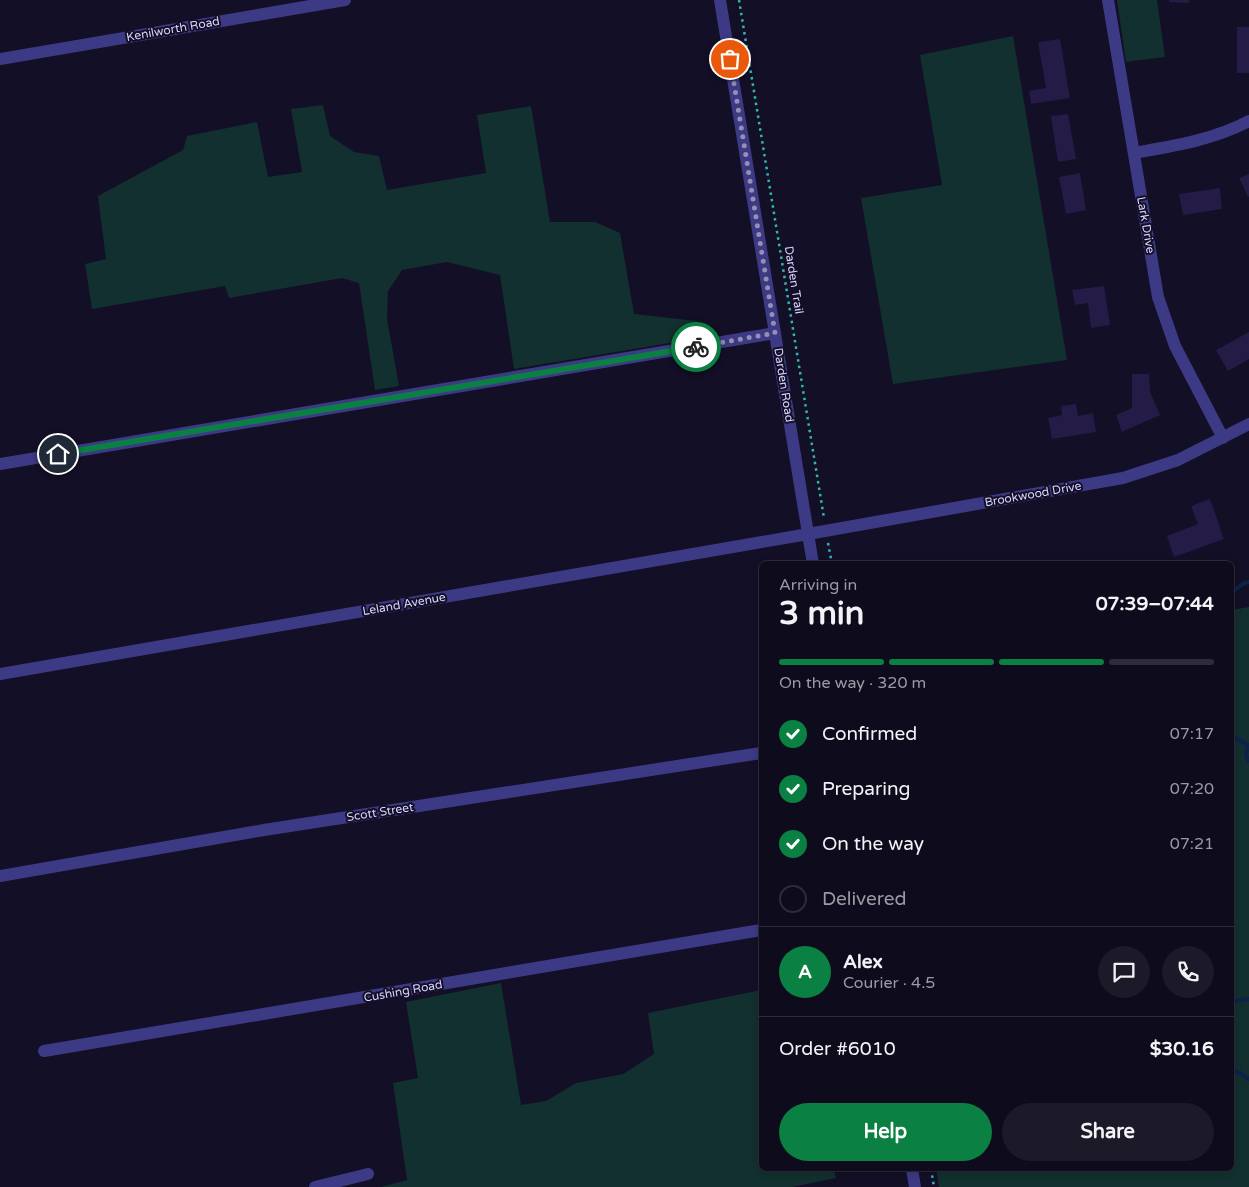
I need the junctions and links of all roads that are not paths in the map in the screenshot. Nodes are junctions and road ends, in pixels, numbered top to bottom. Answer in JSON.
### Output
{"nodes":[{"id":1,"x":345,"y":0,"type":"edge"},
{"id":2,"x":720,"y":0,"type":"edge"},
{"id":3,"x":1108,"y":0,"type":"edge"},
{"id":4,"x":0,"y":59,"type":"edge"},
{"id":5,"x":1249,"y":121,"type":"edge"},
{"id":6,"x":1134,"y":153,"type":"junction"},
{"id":7,"x":775,"y":333,"type":"junction"},
{"id":8,"x":1249,"y":424,"type":"edge"},
{"id":9,"x":1223,"y":438,"type":"junction"},
{"id":10,"x":0,"y":464,"type":"edge"},
{"id":11,"x":808,"y":534,"type":"junction"},
{"id":12,"x":812,"y":561,"type":"edge"},
{"id":13,"x":0,"y":674,"type":"edge"},
{"id":14,"x":759,"y":753,"type":"edge"},
{"id":15,"x":0,"y":876,"type":"edge"},
{"id":16,"x":759,"y":930,"type":"edge"},
{"id":17,"x":44,"y":1051,"type":"dead end"},
{"id":18,"x":912,"y":1171,"type":"edge"},
{"id":19,"x":368,"y":1174,"type":"dead end"},
{"id":20,"x":315,"y":1187,"type":"edge"},
{"id":21,"x":915,"y":1187,"type":"edge"}],
"edges":[{"from":1,"to":4,"type":"street","name":"Kenilworth Road"},
{"from":2,"to":7,"type":"street","name":"Darden Road"},
{"from":3,"to":6,"type":"street","name":"Lark Drive"},
{"from":5,"to":6,"type":"street"},
{"from":6,"to":9,"type":"street","name":"Lark Drive"},
{"from":7,"to":10,"type":"street"},
{"from":7,"to":11,"type":"street","name":"Darden Road"},
{"from":8,"to":9,"type":"street","name":"Brookwood Drive"},
{"from":9,"to":11,"type":"street","name":"Brookwood Drive"},
{"from":11,"to":12,"type":"street","name":"Darden Road"},
{"from":11,"to":13,"type":"street","name":"Leland Avenue"},
{"from":14,"to":15,"type":"street","name":"Scott Street"},
{"from":16,"to":17,"type":"street","name":"Cushing Road"},
{"from":18,"to":21,"type":"street"},
{"from":19,"to":20,"type":"street"}]}
